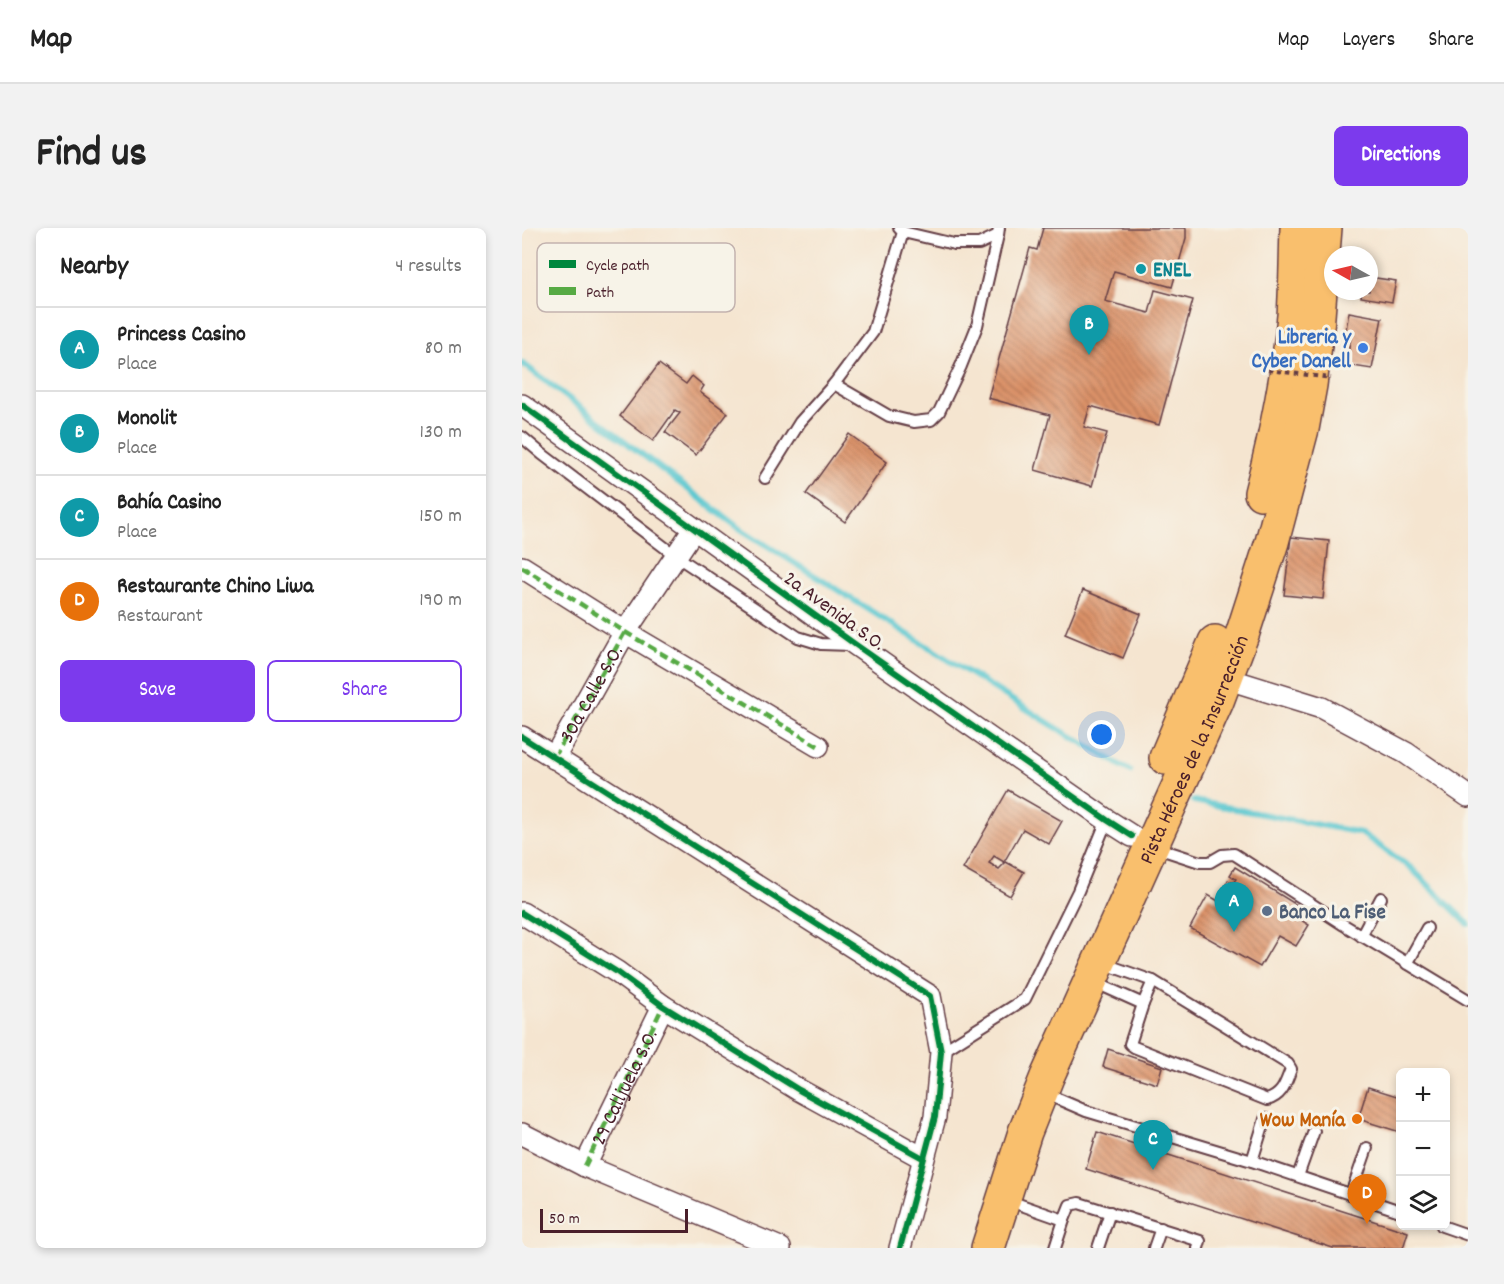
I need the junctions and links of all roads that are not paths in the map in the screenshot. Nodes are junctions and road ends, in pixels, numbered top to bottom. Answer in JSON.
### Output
{"nodes":[{"id":1,"x":1297,"y":228,"type":"edge"},
{"id":2,"x":1324,"y":228,"type":"edge"},
{"id":3,"x":901,"y":230,"type":"edge"},
{"id":4,"x":999,"y":232,"type":"edge"},
{"id":5,"x":834,"y":384,"type":"junction"},
{"id":6,"x":522,"y":405,"type":"edge"},
{"id":7,"x":522,"y":437,"type":"edge"},
{"id":8,"x":765,"y":478,"type":"dead end"},
{"id":9,"x":694,"y":529,"type":"junction"},
{"id":10,"x":676,"y":555,"type":"junction"},
{"id":11,"x":522,"y":567,"type":"edge"},
{"id":12,"x":625,"y":632,"type":"junction"},
{"id":13,"x":856,"y":645,"type":"junction"},
{"id":14,"x":1225,"y":678,"type":"junction"},
{"id":15,"x":522,"y":737,"type":"edge"},
{"id":16,"x":818,"y":746,"type":"dead end"},
{"id":17,"x":555,"y":758,"type":"junction"},
{"id":18,"x":1468,"y":796,"type":"edge"},
{"id":19,"x":1130,"y":834,"type":"junction"},
{"id":20,"x":1381,"y":898,"type":"dead end"},
{"id":21,"x":522,"y":913,"type":"edge"},
{"id":22,"x":1427,"y":928,"type":"dead end"},
{"id":23,"x":1361,"y":936,"type":"junction"},
{"id":24,"x":1407,"y":964,"type":"junction"},
{"id":25,"x":1095,"y":971,"type":"junction"},
{"id":26,"x":1153,"y":981,"type":"junction"},
{"id":27,"x":1468,"y":1000,"type":"edge"},
{"id":28,"x":1143,"y":1004,"type":"junction"},
{"id":29,"x":663,"y":1006,"type":"junction"},
{"id":30,"x":941,"y":1052,"type":"junction"},
{"id":31,"x":1041,"y":1092,"type":"junction"},
{"id":32,"x":1265,"y":1119,"type":"dead end"},
{"id":33,"x":1314,"y":1131,"type":"dead end"},
{"id":34,"x":522,"y":1134,"type":"edge"},
{"id":35,"x":1367,"y":1148,"type":"dead end"},
{"id":36,"x":923,"y":1158,"type":"junction"},
{"id":37,"x":1252,"y":1161,"type":"junction"},
{"id":38,"x":585,"y":1166,"type":"junction"},
{"id":39,"x":1298,"y":1176,"type":"junction"},
{"id":40,"x":1351,"y":1194,"type":"junction"},
{"id":41,"x":1004,"y":1199,"type":"junction"},
{"id":42,"x":1396,"y":1209,"type":"edge"},
{"id":43,"x":1110,"y":1212,"type":"junction"},
{"id":44,"x":1064,"y":1220,"type":"junction"},
{"id":45,"x":1161,"y":1228,"type":"junction"},
{"id":46,"x":1450,"y":1228,"type":"edge"},
{"id":47,"x":1468,"y":1234,"type":"edge"},
{"id":48,"x":780,"y":1248,"type":"edge"},
{"id":49,"x":900,"y":1248,"type":"edge"},
{"id":50,"x":966,"y":1248,"type":"edge"},
{"id":51,"x":988,"y":1248,"type":"edge"},
{"id":52,"x":1055,"y":1248,"type":"edge"},
{"id":53,"x":1098,"y":1248,"type":"edge"},
{"id":54,"x":1154,"y":1248,"type":"edge"},
{"id":55,"x":1198,"y":1248,"type":"edge"}],
"edges":[{"from":1,"to":19,"type":"main road","name":"Pista Héroes de la Insurrección"},
{"from":2,"to":14,"type":"main road","name":"Pista Héroes de la Insurrección"},
{"from":3,"to":4,"type":"lane"},
{"from":3,"to":5,"type":"lane"},
{"from":4,"to":5,"type":"lane"},
{"from":5,"to":8,"type":"lane"},
{"from":6,"to":9,"type":"street","name":"2a Avenida S.O."},
{"from":7,"to":10,"type":"lane"},
{"from":9,"to":10,"type":"street","name":"30a Calle S.O."},
{"from":9,"to":13,"type":"street","name":"2a Avenida S.O."},
{"from":10,"to":12,"type":"street","name":"30a Calle S.O."},
{"from":10,"to":13,"type":"lane"},
{"from":11,"to":12,"type":"street"},
{"from":12,"to":16,"type":"street"},
{"from":12,"to":17,"type":"street","name":"30a Calle S.O."},
{"from":13,"to":19,"type":"street","name":"2a Avenida S.O."},
{"from":14,"to":18,"type":"street"},
{"from":14,"to":19,"type":"main road","name":"Pista Héroes de la Insurrección"},
{"from":15,"to":17,"type":"street"},
{"from":17,"to":30,"type":"street"},
{"from":19,"to":23,"type":"lane"},
{"from":19,"to":25,"type":"main road","name":"Pista Héroes de la Insurrección"},
{"from":19,"to":30,"type":"lane"},
{"from":19,"to":50,"type":"main road","name":"Pista Héroes de la Insurrección"},
{"from":20,"to":23,"type":"lane"},
{"from":21,"to":29,"type":"street"},
{"from":22,"to":24,"type":"lane"},
{"from":23,"to":24,"type":"lane"},
{"from":24,"to":27,"type":"lane"},
{"from":25,"to":26,"type":"lane"},
{"from":25,"to":28,"type":"lane"},
{"from":25,"to":31,"type":"main road","name":"Pista Héroes de la Insurrección"},
{"from":26,"to":28,"type":"lane"},
{"from":26,"to":28,"type":"lane"},
{"from":29,"to":36,"type":"street"},
{"from":29,"to":38,"type":"street","name":"29 Calljuela S.O."},
{"from":30,"to":36,"type":"street"},
{"from":31,"to":37,"type":"lane"},
{"from":31,"to":41,"type":"main road","name":"Pista Héroes de la Insurrección"},
{"from":32,"to":37,"type":"lane"},
{"from":33,"to":39,"type":"lane"},
{"from":34,"to":38,"type":"street"},
{"from":35,"to":40,"type":"lane"},
{"from":36,"to":49,"type":"street"},
{"from":37,"to":39,"type":"lane"},
{"from":38,"to":48,"type":"street"},
{"from":39,"to":40,"type":"lane"},
{"from":40,"to":42,"type":"lane"},
{"from":41,"to":44,"type":"lane"},
{"from":41,"to":51,"type":"main road","name":"Pista Héroes de la Insurrección"},
{"from":43,"to":44,"type":"lane"},
{"from":43,"to":45,"type":"lane"},
{"from":43,"to":53,"type":"lane"},
{"from":44,"to":52,"type":"lane"},
{"from":45,"to":54,"type":"lane"},
{"from":45,"to":55,"type":"lane"},
{"from":46,"to":47,"type":"lane"}]}
